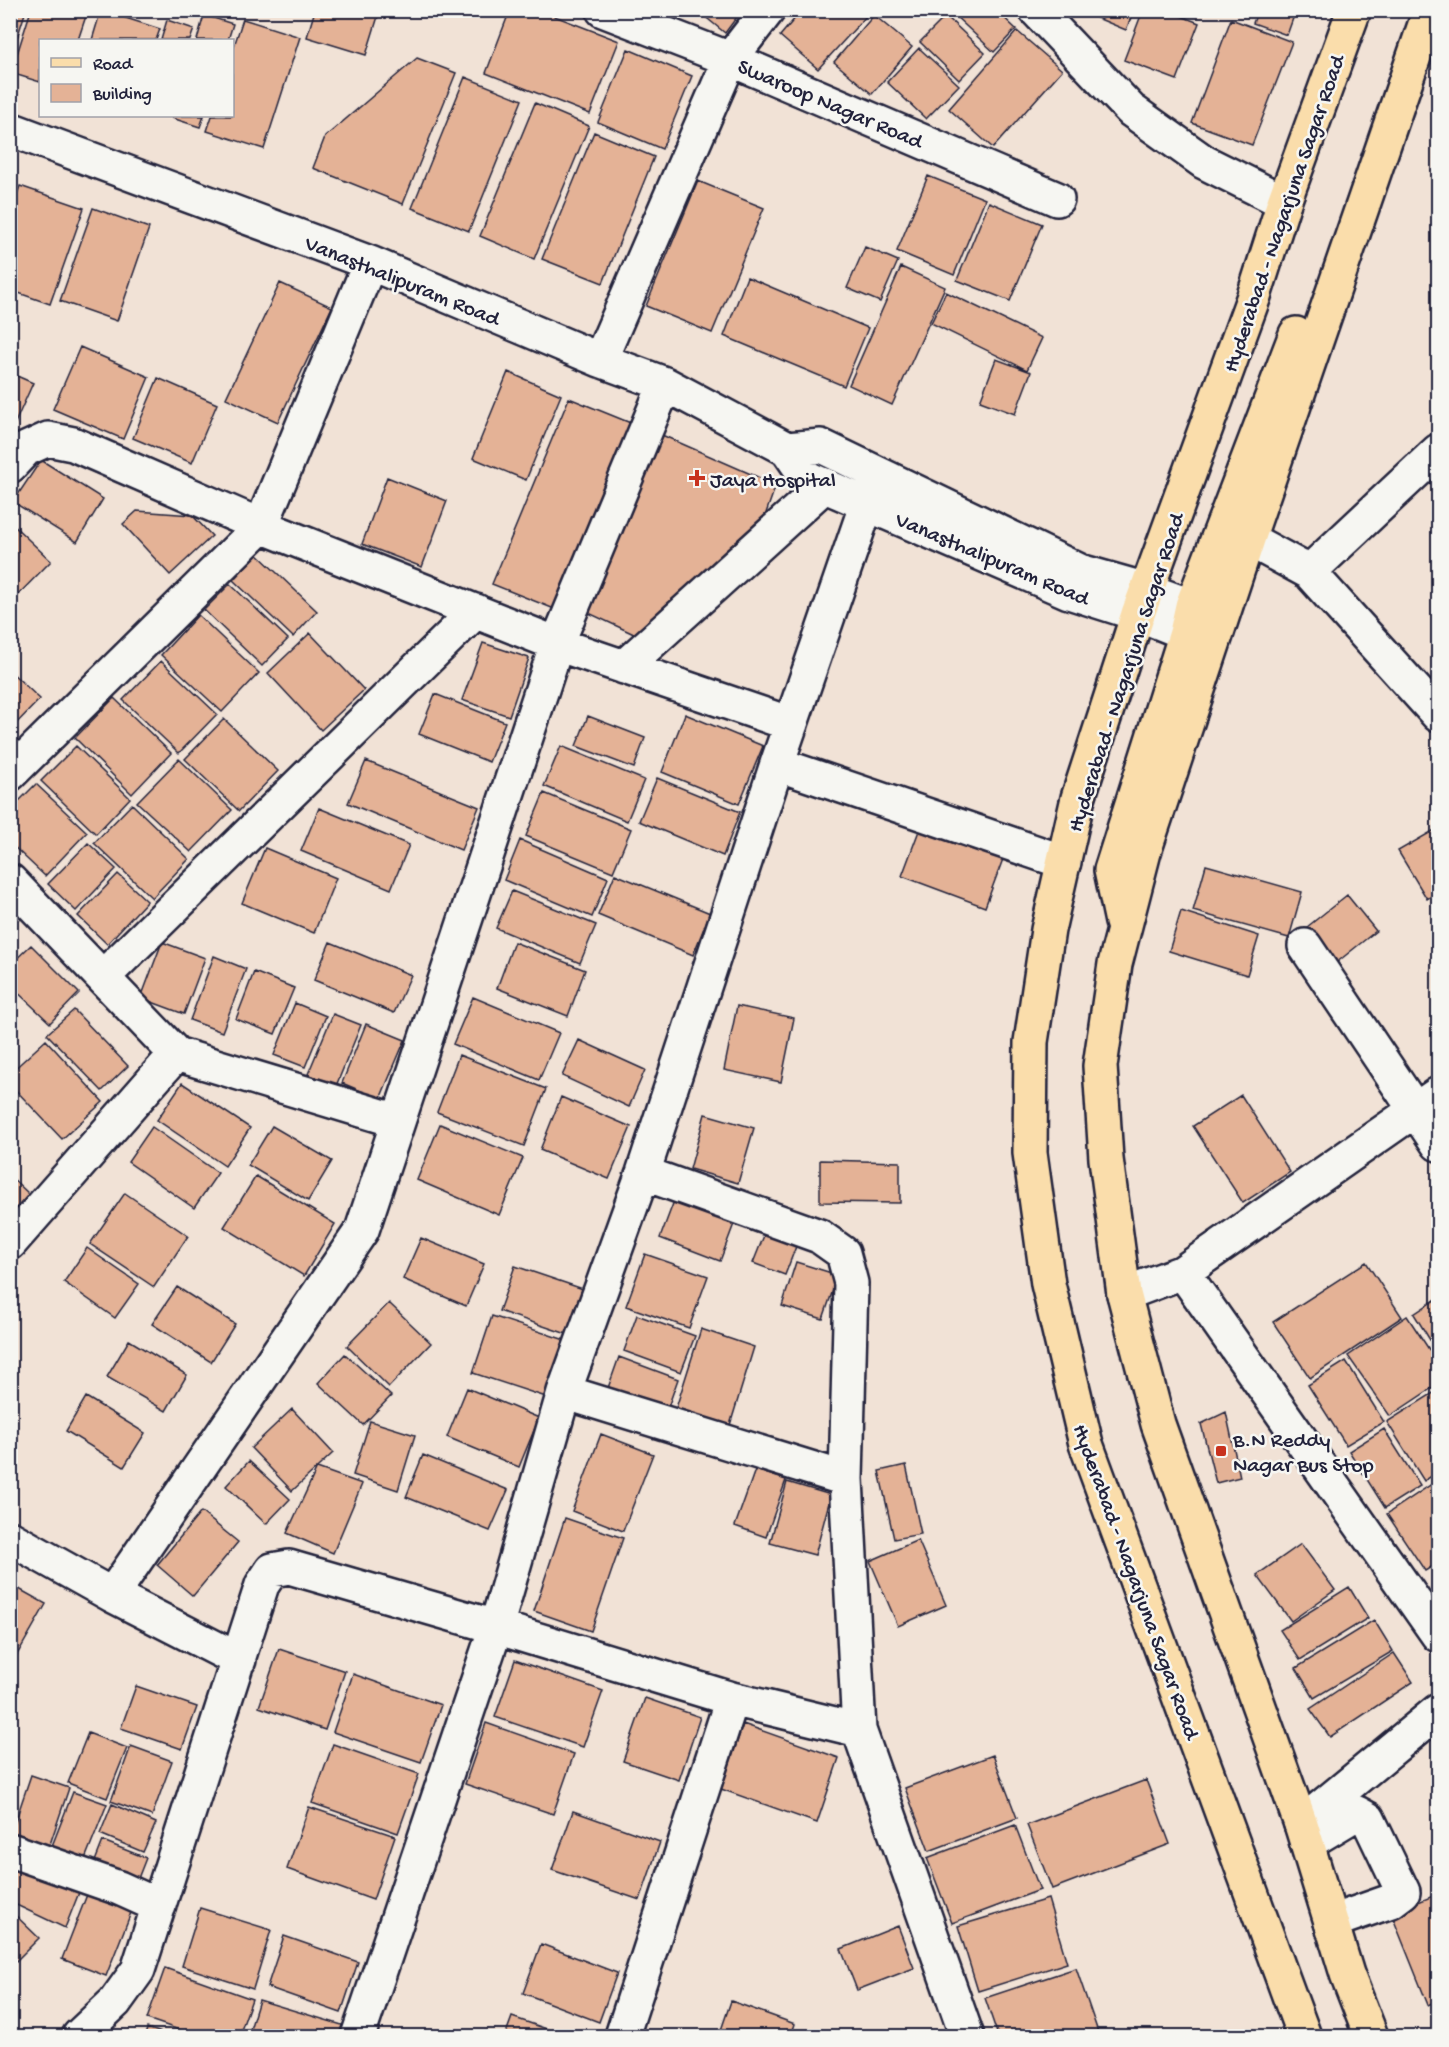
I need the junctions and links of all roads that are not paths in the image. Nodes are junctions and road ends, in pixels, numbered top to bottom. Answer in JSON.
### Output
{"nodes":[{"id":1,"x":603,"y":10,"type":"edge"},
{"id":2,"x":768,"y":10,"type":"edge"},
{"id":3,"x":1354,"y":10,"type":"edge"},
{"id":4,"x":1430,"y":10,"type":"edge"},
{"id":5,"x":1037,"y":11,"type":"edge"},
{"id":6,"x":730,"y":59,"type":"junction"},
{"id":7,"x":13,"y":138,"type":"edge"},
{"id":8,"x":1057,"y":199,"type":"dead end"},
{"id":9,"x":1284,"y":202,"type":"junction"},
{"id":10,"x":370,"y":263,"type":"junction"},
{"id":11,"x":1330,"y":300,"type":"junction"},
{"id":12,"x":600,"y":360,"type":"junction"},
{"id":13,"x":665,"y":384,"type":"junction"},
{"id":14,"x":787,"y":449,"type":"junction"},
{"id":15,"x":1438,"y":451,"type":"edge"},
{"id":16,"x":10,"y":466,"type":"edge"},
{"id":17,"x":825,"y":486,"type":"junction"},
{"id":18,"x":867,"y":503,"type":"junction"},
{"id":19,"x":261,"y":526,"type":"junction"},
{"id":20,"x":1248,"y":539,"type":"junction"},
{"id":21,"x":1309,"y":572,"type":"junction"},
{"id":22,"x":1142,"y":602,"type":"junction"},
{"id":23,"x":476,"y":611,"type":"junction"},
{"id":24,"x":1203,"y":625,"type":"junction"},
{"id":25,"x":557,"y":644,"type":"junction"},
{"id":26,"x":624,"y":667,"type":"junction"},
{"id":27,"x":1438,"y":716,"type":"edge"},
{"id":28,"x":791,"y":724,"type":"junction"},
{"id":29,"x":777,"y":764,"type":"junction"},
{"id":30,"x":10,"y":774,"type":"edge"},
{"id":31,"x":1064,"y":862,"type":"junction"},
{"id":32,"x":14,"y":893,"type":"edge"},
{"id":33,"x":1305,"y":946,"type":"dead end"},
{"id":34,"x":103,"y":977,"type":"junction"},
{"id":35,"x":176,"y":1054,"type":"junction"},
{"id":36,"x":1426,"y":1102,"type":"edge"},
{"id":37,"x":398,"y":1121,"type":"junction"},
{"id":38,"x":1438,"y":1144,"type":"edge"},
{"id":39,"x":643,"y":1173,"type":"junction"},
{"id":40,"x":10,"y":1243,"type":"edge"},
{"id":41,"x":1183,"y":1272,"type":"junction"},
{"id":42,"x":1124,"y":1294,"type":"junction"},
{"id":43,"x":564,"y":1392,"type":"junction"},
{"id":44,"x":846,"y":1479,"type":"junction"},
{"id":45,"x":10,"y":1538,"type":"edge"},
{"id":46,"x":112,"y":1594,"type":"junction"},
{"id":47,"x":496,"y":1627,"type":"junction"},
{"id":48,"x":1438,"y":1635,"type":"edge"},
{"id":49,"x":239,"y":1660,"type":"junction"},
{"id":50,"x":732,"y":1699,"type":"junction"},
{"id":51,"x":1438,"y":1711,"type":"edge"},
{"id":52,"x":859,"y":1730,"type":"junction"},
{"id":53,"x":1304,"y":1834,"type":"junction"},
{"id":54,"x":10,"y":1850,"type":"edge"},
{"id":55,"x":159,"y":1906,"type":"junction"},
{"id":56,"x":1331,"y":1922,"type":"junction"},
{"id":57,"x":79,"y":2037,"type":"edge"},
{"id":58,"x":358,"y":2037,"type":"edge"},
{"id":59,"x":622,"y":2037,"type":"edge"},
{"id":60,"x":967,"y":2037,"type":"edge"},
{"id":61,"x":1304,"y":2037,"type":"edge"},
{"id":62,"x":1371,"y":2037,"type":"edge"}],
"edges":[{"from":1,"to":6,"type":"street","name":"Swaroop Nagar Road"},
{"from":2,"to":6,"type":"street"},
{"from":3,"to":9,"type":"main road","name":"Hyderabad - Nagarjuna Sagar Road"},
{"from":4,"to":11,"type":"main road"},
{"from":5,"to":9,"type":"street"},
{"from":6,"to":8,"type":"street","name":"Swaroop Nagar Road"},
{"from":6,"to":12,"type":"street"},
{"from":7,"to":10,"type":"street","name":"Vanasthalipuram Road"},
{"from":9,"to":22,"type":"main road","name":"Hyderabad - Nagarjuna Sagar Road"},
{"from":10,"to":12,"type":"street","name":"Vanasthalipuram Road"},
{"from":10,"to":19,"type":"street"},
{"from":11,"to":20,"type":"main road"},
{"from":11,"to":24,"type":"main road"},
{"from":12,"to":13,"type":"street","name":"Vanasthalipuram Road"},
{"from":13,"to":14,"type":"street","name":"Vanasthalipuram Road"},
{"from":13,"to":25,"type":"street"},
{"from":14,"to":17,"type":"street","name":"Vanasthalipuram Road"},
{"from":14,"to":22,"type":"street","name":"Vanasthalipuram Road"},
{"from":15,"to":21,"type":"street"},
{"from":16,"to":19,"type":"street"},
{"from":17,"to":18,"type":"street","name":"Vanasthalipuram Road"},
{"from":17,"to":26,"type":"street"},
{"from":18,"to":22,"type":"street","name":"Vanasthalipuram Road"},
{"from":18,"to":28,"type":"street"},
{"from":19,"to":23,"type":"street"},
{"from":19,"to":30,"type":"street"},
{"from":20,"to":21,"type":"street"},
{"from":20,"to":24,"type":"main road"},
{"from":21,"to":27,"type":"street"},
{"from":22,"to":24,"type":"street","name":"Vanasthalipuram Road"},
{"from":22,"to":31,"type":"main road","name":"Hyderabad - Nagarjuna Sagar Road"},
{"from":23,"to":25,"type":"street"},
{"from":23,"to":34,"type":"street"},
{"from":24,"to":42,"type":"main road"},
{"from":25,"to":26,"type":"street"},
{"from":25,"to":37,"type":"street"},
{"from":26,"to":28,"type":"street"},
{"from":28,"to":29,"type":"street"},
{"from":29,"to":31,"type":"street"},
{"from":29,"to":39,"type":"street"},
{"from":31,"to":61,"type":"main road","name":"Hyderabad - Nagarjuna Sagar Road"},
{"from":32,"to":34,"type":"street"},
{"from":33,"to":36,"type":"street"},
{"from":34,"to":35,"type":"street"},
{"from":35,"to":37,"type":"street"},
{"from":35,"to":40,"type":"street"},
{"from":36,"to":38,"type":"street"},
{"from":36,"to":41,"type":"street"},
{"from":37,"to":46,"type":"street"},
{"from":39,"to":43,"type":"street"},
{"from":39,"to":44,"type":"street"},
{"from":41,"to":42,"type":"street"},
{"from":41,"to":48,"type":"street"},
{"from":42,"to":53,"type":"main road"},
{"from":43,"to":44,"type":"street"},
{"from":43,"to":47,"type":"street"},
{"from":44,"to":52,"type":"street"},
{"from":45,"to":46,"type":"street"},
{"from":46,"to":49,"type":"street"},
{"from":47,"to":49,"type":"street"},
{"from":47,"to":50,"type":"street"},
{"from":47,"to":58,"type":"street"},
{"from":49,"to":55,"type":"street"},
{"from":50,"to":52,"type":"street"},
{"from":50,"to":59,"type":"street"},
{"from":51,"to":53,"type":"street"},
{"from":52,"to":60,"type":"street"},
{"from":53,"to":56,"type":"main road"},
{"from":53,"to":56,"type":"street"},
{"from":54,"to":55,"type":"street"},
{"from":55,"to":57,"type":"street"},
{"from":56,"to":62,"type":"main road"}]}
